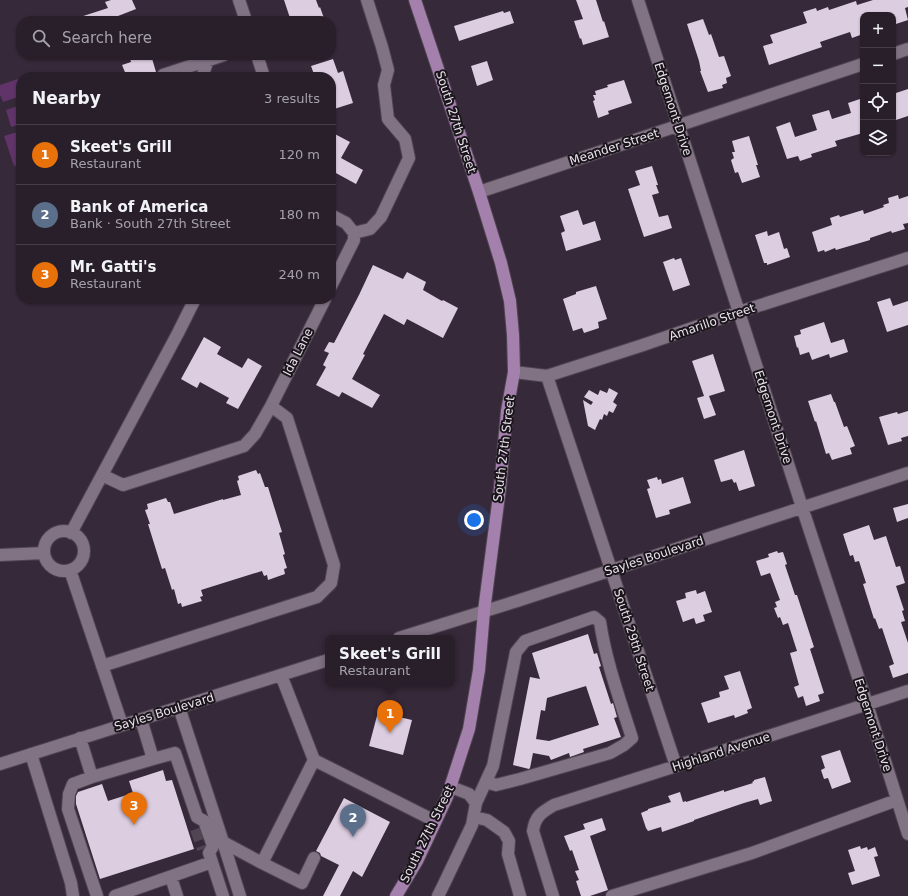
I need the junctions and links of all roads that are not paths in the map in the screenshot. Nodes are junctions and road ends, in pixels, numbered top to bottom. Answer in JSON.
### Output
{"nodes":[{"id":1,"x":239,"y":0,"type":"edge"},
{"id":2,"x":366,"y":0,"type":"edge"},
{"id":3,"x":638,"y":0,"type":"edge"},
{"id":4,"x":418,"y":1,"type":"edge"},
{"id":5,"x":244,"y":16,"type":"edge"},
{"id":6,"x":908,"y":49,"type":"edge"},
{"id":7,"x":896,"y":53,"type":"edge"},
{"id":8,"x":208,"y":60,"type":"joint"},
{"id":9,"x":259,"y":60,"type":"edge"},
{"id":10,"x":860,"y":65,"type":"edge"},
{"id":11,"x":172,"y":72,"type":"edge"},
{"id":12,"x":204,"y":72,"type":"edge"},
{"id":13,"x":262,"y":72,"type":"edge"},
{"id":14,"x":678,"y":126,"type":"junction"},
{"id":15,"x":479,"y":192,"type":"junction"},
{"id":16,"x":336,"y":218,"type":"edge"},
{"id":17,"x":354,"y":233,"type":"junction"},
{"id":18,"x":908,"y":258,"type":"edge"},
{"id":19,"x":336,"y":276,"type":"edge"},
{"id":20,"x":192,"y":304,"type":"edge"},
{"id":21,"x":322,"y":304,"type":"edge"},
{"id":22,"x":739,"y":312,"type":"junction"},
{"id":23,"x":514,"y":372,"type":"junction"},
{"id":24,"x":547,"y":376,"type":"junction"},
{"id":25,"x":271,"y":406,"type":"junction"},
{"id":26,"x":908,"y":473,"type":"edge"},
{"id":27,"x":102,"y":475,"type":"junction"},
{"id":28,"x":802,"y":508,"type":"junction"},
{"id":29,"x":71,"y":533,"type":"junction"},
{"id":30,"x":44,"y":553,"type":"junction"},
{"id":31,"x":0,"y":555,"type":"edge"},
{"id":32,"x":70,"y":570,"type":"junction"},
{"id":33,"x":611,"y":570,"type":"junction"},
{"id":34,"x":484,"y":612,"type":"junction"},
{"id":35,"x":409,"y":635,"type":"edge"},
{"id":36,"x":325,"y":661,"type":"edge"},
{"id":37,"x":102,"y":666,"type":"junction"},
{"id":38,"x":281,"y":675,"type":"junction"},
{"id":39,"x":908,"y":691,"type":"edge"},
{"id":40,"x":867,"y":704,"type":"junction"},
{"id":41,"x":179,"y":707,"type":"junction"},
{"id":42,"x":141,"y":719,"type":"junction"},
{"id":43,"x":122,"y":725,"type":"junction"},
{"id":44,"x":80,"y":738,"type":"junction"},
{"id":45,"x":30,"y":754,"type":"junction"},
{"id":46,"x":153,"y":759,"type":"junction"},
{"id":47,"x":314,"y":760,"type":"junction"},
{"id":48,"x":0,"y":764,"type":"edge"},
{"id":49,"x":676,"y":766,"type":"junction"},
{"id":50,"x":92,"y":777,"type":"junction"},
{"id":51,"x":486,"y":782,"type":"junction"},
{"id":52,"x":451,"y":787,"type":"junction"},
{"id":53,"x":897,"y":800,"type":"junction"},
{"id":54,"x":476,"y":803,"type":"junction"},
{"id":55,"x":474,"y":817,"type":"junction"},
{"id":56,"x":435,"y":821,"type":"junction"},
{"id":57,"x":908,"y":834,"type":"edge"},
{"id":58,"x":224,"y":842,"type":"junction"},
{"id":59,"x":208,"y":855,"type":"junction"},
{"id":60,"x":314,"y":858,"type":"dead end"},
{"id":61,"x":262,"y":863,"type":"junction"},
{"id":62,"x":171,"y":876,"type":"junction"},
{"id":63,"x":140,"y":892,"type":"edge"},
{"id":64,"x":72,"y":896,"type":"edge"},
{"id":65,"x":97,"y":896,"type":"edge"},
{"id":66,"x":115,"y":896,"type":"edge"},
{"id":67,"x":177,"y":896,"type":"edge"},
{"id":68,"x":222,"y":896,"type":"edge"},
{"id":69,"x":240,"y":896,"type":"edge"},
{"id":70,"x":396,"y":896,"type":"edge"},
{"id":71,"x":438,"y":896,"type":"edge"},
{"id":72,"x":520,"y":896,"type":"edge"},
{"id":73,"x":553,"y":896,"type":"edge"},
{"id":74,"x":612,"y":896,"type":"edge"}],
"edges":[{"from":1,"to":5,"type":"street"},
{"from":2,"to":17,"type":"street"},
{"from":3,"to":14,"type":"street","name":"Edgemont Drive"},
{"from":4,"to":15,"type":"main road","name":"South 27th Street"},
{"from":6,"to":7,"type":"street"},
{"from":8,"to":11,"type":"street"},
{"from":8,"to":12,"type":"street"},
{"from":9,"to":13,"type":"street"},
{"from":10,"to":14,"type":"street","name":"Meander Street"},
{"from":14,"to":15,"type":"street","name":"Meander Street"},
{"from":14,"to":22,"type":"street","name":"Edgemont Drive"},
{"from":15,"to":23,"type":"main road","name":"South 27th Street"},
{"from":16,"to":17,"type":"street"},
{"from":17,"to":19,"type":"street"},
{"from":18,"to":22,"type":"street","name":"Amarillo Street"},
{"from":20,"to":27,"type":"street"},
{"from":21,"to":25,"type":"street","name":"Ida Lane"},
{"from":22,"to":24,"type":"street","name":"Amarillo Street"},
{"from":22,"to":28,"type":"street","name":"Edgemont Drive"},
{"from":23,"to":24,"type":"street","name":"Amarillo Street"},
{"from":23,"to":34,"type":"main road","name":"South 27th Street"},
{"from":24,"to":33,"type":"street","name":"South 29th Street"},
{"from":25,"to":27,"type":"street","name":"Ida Lane"},
{"from":25,"to":37,"type":"street"},
{"from":26,"to":28,"type":"street","name":"Sayles Boulevard"},
{"from":27,"to":29,"type":"street"},
{"from":28,"to":33,"type":"street","name":"Sayles Boulevard"},
{"from":28,"to":40,"type":"street","name":"Edgemont Drive"},
{"from":29,"to":30,"type":"street"},
{"from":29,"to":32,"type":"street"},
{"from":30,"to":31,"type":"street"},
{"from":30,"to":32,"type":"street"},
{"from":32,"to":37,"type":"street"},
{"from":33,"to":34,"type":"street","name":"Sayles Boulevard"},
{"from":33,"to":49,"type":"street","name":"South 29th Street"},
{"from":34,"to":35,"type":"street","name":"Sayles Boulevard"},
{"from":34,"to":52,"type":"main road","name":"South 27th Street"},
{"from":36,"to":38,"type":"street","name":"Sayles Boulevard"},
{"from":37,"to":43,"type":"street"},
{"from":38,"to":41,"type":"street","name":"Sayles Boulevard"},
{"from":38,"to":47,"type":"street"},
{"from":39,"to":40,"type":"street","name":"Highland Avenue"},
{"from":40,"to":49,"type":"street","name":"Highland Avenue"},
{"from":40,"to":53,"type":"street","name":"Edgemont Drive"},
{"from":41,"to":42,"type":"street","name":"Sayles Boulevard"},
{"from":41,"to":58,"type":"street"},
{"from":42,"to":43,"type":"street","name":"Sayles Boulevard"},
{"from":42,"to":46,"type":"street"},
{"from":43,"to":44,"type":"street","name":"Sayles Boulevard"},
{"from":44,"to":45,"type":"street","name":"Sayles Boulevard"},
{"from":44,"to":50,"type":"street"},
{"from":45,"to":48,"type":"street","name":"Sayles Boulevard"},
{"from":45,"to":64,"type":"street"},
{"from":46,"to":50,"type":"street"},
{"from":46,"to":59,"type":"street"},
{"from":47,"to":56,"type":"street"},
{"from":47,"to":61,"type":"street"},
{"from":49,"to":73,"type":"street","name":"Highland Avenue"},
{"from":50,"to":65,"type":"street"},
{"from":51,"to":51,"type":"street"},
{"from":51,"to":54,"type":"street"},
{"from":52,"to":54,"type":"street"},
{"from":52,"to":56,"type":"main road","name":"South 27th Street"},
{"from":53,"to":57,"type":"street","name":"Edgemont Drive"},
{"from":53,"to":74,"type":"street"},
{"from":54,"to":55,"type":"street"},
{"from":55,"to":71,"type":"street"},
{"from":55,"to":72,"type":"street"},
{"from":56,"to":70,"type":"main road","name":"South 27th Street"},
{"from":58,"to":61,"type":"street"},
{"from":58,"to":69,"type":"street"},
{"from":59,"to":62,"type":"street"},
{"from":59,"to":68,"type":"street"},
{"from":60,"to":61,"type":"street"},
{"from":62,"to":63,"type":"street"},
{"from":62,"to":67,"type":"street"},
{"from":63,"to":66,"type":"street"}]}
